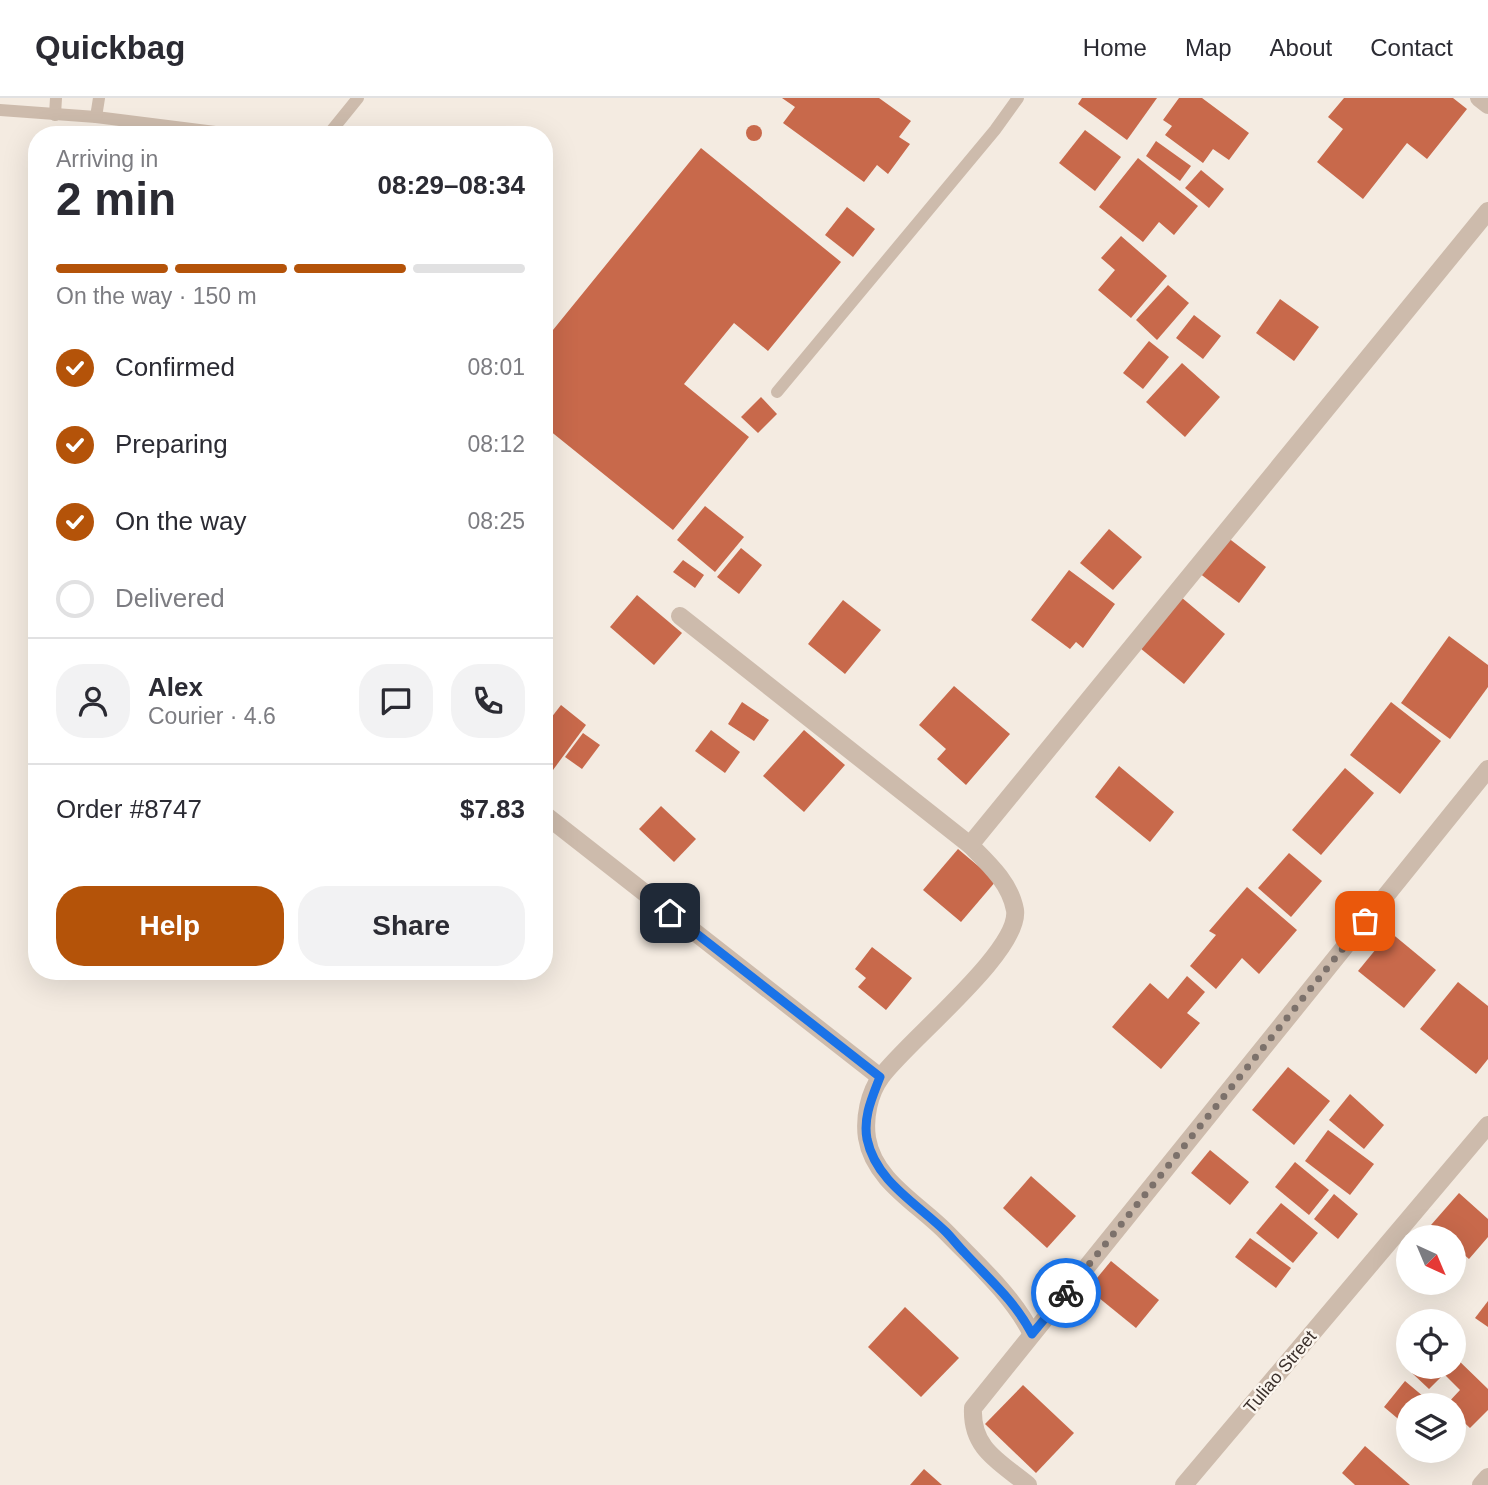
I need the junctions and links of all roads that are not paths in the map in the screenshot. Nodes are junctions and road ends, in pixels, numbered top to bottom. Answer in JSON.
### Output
{"nodes":[{"id":1,"x":56,"y":98,"type":"edge"},
{"id":2,"x":99,"y":98,"type":"edge"},
{"id":3,"x":358,"y":98,"type":"edge"},
{"id":4,"x":1018,"y":98,"type":"edge"},
{"id":5,"x":1479,"y":98,"type":"edge"},
{"id":6,"x":1488,"y":105,"type":"edge"},
{"id":7,"x":0,"y":110,"type":"edge"},
{"id":8,"x":55,"y":115,"type":"junction"},
{"id":9,"x":96,"y":117,"type":"junction"},
{"id":10,"x":168,"y":126,"type":"edge"},
{"id":11,"x":335,"y":126,"type":"edge"},
{"id":12,"x":1488,"y":211,"type":"edge"},
{"id":13,"x":777,"y":393,"type":"dead end"},
{"id":14,"x":680,"y":616,"type":"dead end"},
{"id":15,"x":1488,"y":769,"type":"edge"},
{"id":16,"x":553,"y":821,"type":"edge"},
{"id":17,"x":970,"y":845,"type":"junction"},
{"id":18,"x":880,"y":1077,"type":"junction"},
{"id":19,"x":1488,"y":1125,"type":"edge"},
{"id":20,"x":1032,"y":1334,"type":"junction"},
{"id":21,"x":1488,"y":1477,"type":"edge"},
{"id":22,"x":1028,"y":1485,"type":"edge"},
{"id":23,"x":1184,"y":1485,"type":"edge"},
{"id":24,"x":1481,"y":1485,"type":"edge"}],
"edges":[{"from":1,"to":8,"type":"lane"},
{"from":2,"to":9,"type":"lane"},
{"from":3,"to":11,"type":"lane"},
{"from":4,"to":13,"type":"lane"},
{"from":5,"to":6,"type":"street"},
{"from":7,"to":8,"type":"lane"},
{"from":8,"to":9,"type":"lane"},
{"from":9,"to":10,"type":"lane"},
{"from":12,"to":17,"type":"street"},
{"from":14,"to":17,"type":"street"},
{"from":15,"to":20,"type":"street"},
{"from":16,"to":18,"type":"street"},
{"from":17,"to":18,"type":"street"},
{"from":18,"to":20,"type":"street"},
{"from":19,"to":23,"type":"street","name":"Tuliao Street"},
{"from":20,"to":22,"type":"street"},
{"from":21,"to":24,"type":"street"}]}
